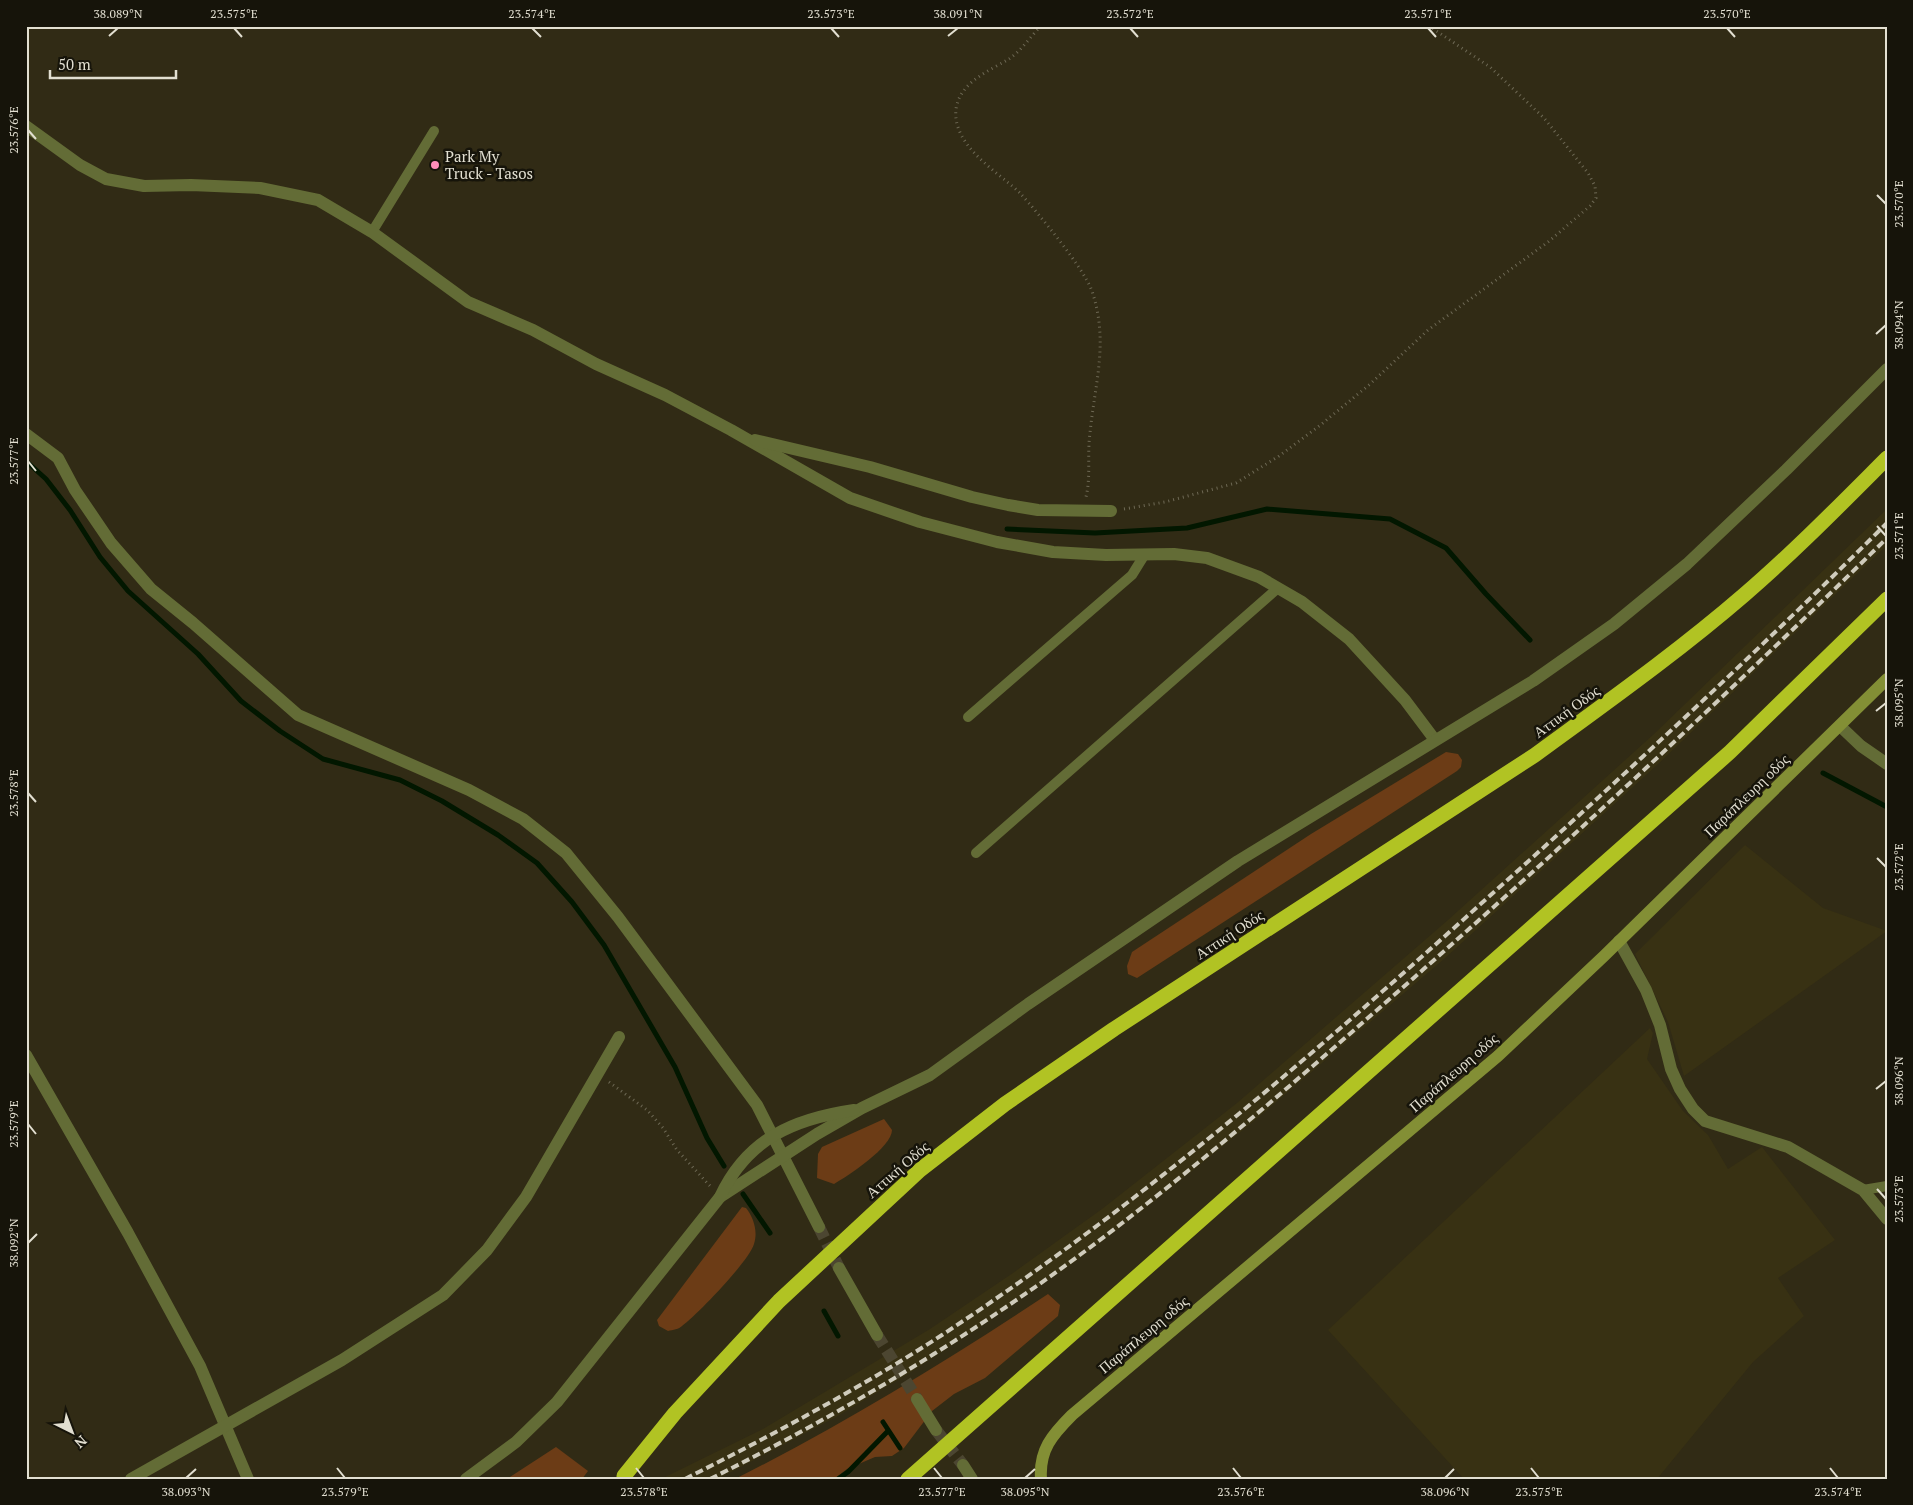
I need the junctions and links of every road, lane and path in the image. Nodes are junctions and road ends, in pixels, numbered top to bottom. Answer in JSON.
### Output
{"nodes":[{"id":1,"x":1041,"y":26,"type":"edge"},
{"id":2,"x":1428,"y":26,"type":"edge"},
{"id":3,"x":26,"y":126,"type":"edge"},
{"id":4,"x":434,"y":131,"type":"dead end"},
{"id":5,"x":372,"y":232,"type":"junction"},
{"id":6,"x":1887,"y":369,"type":"edge"},
{"id":7,"x":26,"y":434,"type":"edge"},
{"id":8,"x":741,"y":436,"type":"junction"},
{"id":9,"x":1887,"y":458,"type":"edge"},
{"id":10,"x":1080,"y":511,"type":"junction"},
{"id":11,"x":1111,"y":511,"type":"joint"},
{"id":12,"x":1145,"y":554,"type":"junction"},
{"id":13,"x":1278,"y":588,"type":"junction"},
{"id":14,"x":1887,"y":599,"type":"edge"},
{"id":15,"x":1887,"y":679,"type":"edge"},
{"id":16,"x":968,"y":717,"type":"dead end"},
{"id":17,"x":1840,"y":726,"type":"junction"},
{"id":18,"x":1435,"y":740,"type":"junction"},
{"id":19,"x":1887,"y":764,"type":"edge"},
{"id":20,"x":976,"y":853,"type":"dead end"},
{"id":21,"x":1619,"y":941,"type":"junction"},
{"id":22,"x":619,"y":1037,"type":"dead end"},
{"id":23,"x":26,"y":1055,"type":"edge"},
{"id":24,"x":598,"y":1074,"type":"junction"},
{"id":25,"x":862,"y":1108,"type":"junction"},
{"id":26,"x":773,"y":1136,"type":"junction"},
{"id":27,"x":783,"y":1156,"type":"junction"},
{"id":28,"x":1887,"y":1186,"type":"edge"},
{"id":29,"x":1863,"y":1190,"type":"junction"},
{"id":30,"x":720,"y":1198,"type":"junction"},
{"id":31,"x":1887,"y":1219,"type":"edge"},
{"id":32,"x":819,"y":1228,"type":"tunnel mouth"},
{"id":33,"x":839,"y":1268,"type":"tunnel mouth"},
{"id":34,"x":877,"y":1335,"type":"tunnel mouth"},
{"id":35,"x":917,"y":1399,"type":"tunnel mouth"},
{"id":36,"x":227,"y":1426,"type":"junction"},
{"id":37,"x":936,"y":1430,"type":"tunnel mouth"},
{"id":38,"x":963,"y":1465,"type":"tunnel mouth"},
{"id":39,"x":624,"y":1476,"type":"dead end"},
{"id":40,"x":131,"y":1479,"type":"edge"},
{"id":41,"x":248,"y":1479,"type":"edge"},
{"id":42,"x":466,"y":1479,"type":"edge"},
{"id":43,"x":908,"y":1479,"type":"edge"},
{"id":44,"x":972,"y":1479,"type":"edge"},
{"id":45,"x":1041,"y":1479,"type":"edge"}],
"edges":[{"from":1,"to":10,"type":"path"},
{"from":2,"to":11,"type":"path"},
{"from":3,"to":5,"type":"street"},
{"from":4,"to":5,"type":"lane"},
{"from":5,"to":8,"type":"street"},
{"from":6,"to":18,"type":"street"},
{"from":7,"to":26,"type":"street"},
{"from":8,"to":10,"type":"street"},
{"from":8,"to":12,"type":"street"},
{"from":9,"to":39,"type":"highway","name":"Αττική Οδός"},
{"from":10,"to":11,"type":"street"},
{"from":12,"to":13,"type":"street"},
{"from":12,"to":16,"type":"lane"},
{"from":13,"to":18,"type":"street"},
{"from":13,"to":20,"type":"lane"},
{"from":14,"to":43,"type":"highway"},
{"from":15,"to":17,"type":"street","name":"Παράπλευρη οδός"},
{"from":17,"to":19,"type":"street"},
{"from":17,"to":21,"type":"street","name":"Παράπλευρη οδός"},
{"from":18,"to":25,"type":"street"},
{"from":21,"to":29,"type":"street"},
{"from":21,"to":45,"type":"street","name":"Παράπλευρη οδός"},
{"from":22,"to":24,"type":"street"},
{"from":23,"to":36,"type":"street"},
{"from":24,"to":30,"type":"path"},
{"from":24,"to":36,"type":"street"},
{"from":25,"to":26,"type":"street"},
{"from":25,"to":27,"type":"street"},
{"from":26,"to":27,"type":"street"},
{"from":26,"to":30,"type":"street"},
{"from":27,"to":30,"type":"street"},
{"from":27,"to":32,"type":"street"},
{"from":28,"to":29,"type":"lane"},
{"from":29,"to":31,"type":"street"},
{"from":30,"to":42,"type":"street"},
{"from":33,"to":34,"type":"street"},
{"from":35,"to":37,"type":"street"},
{"from":36,"to":40,"type":"street"},
{"from":36,"to":41,"type":"street"},
{"from":38,"to":44,"type":"street"}]}
